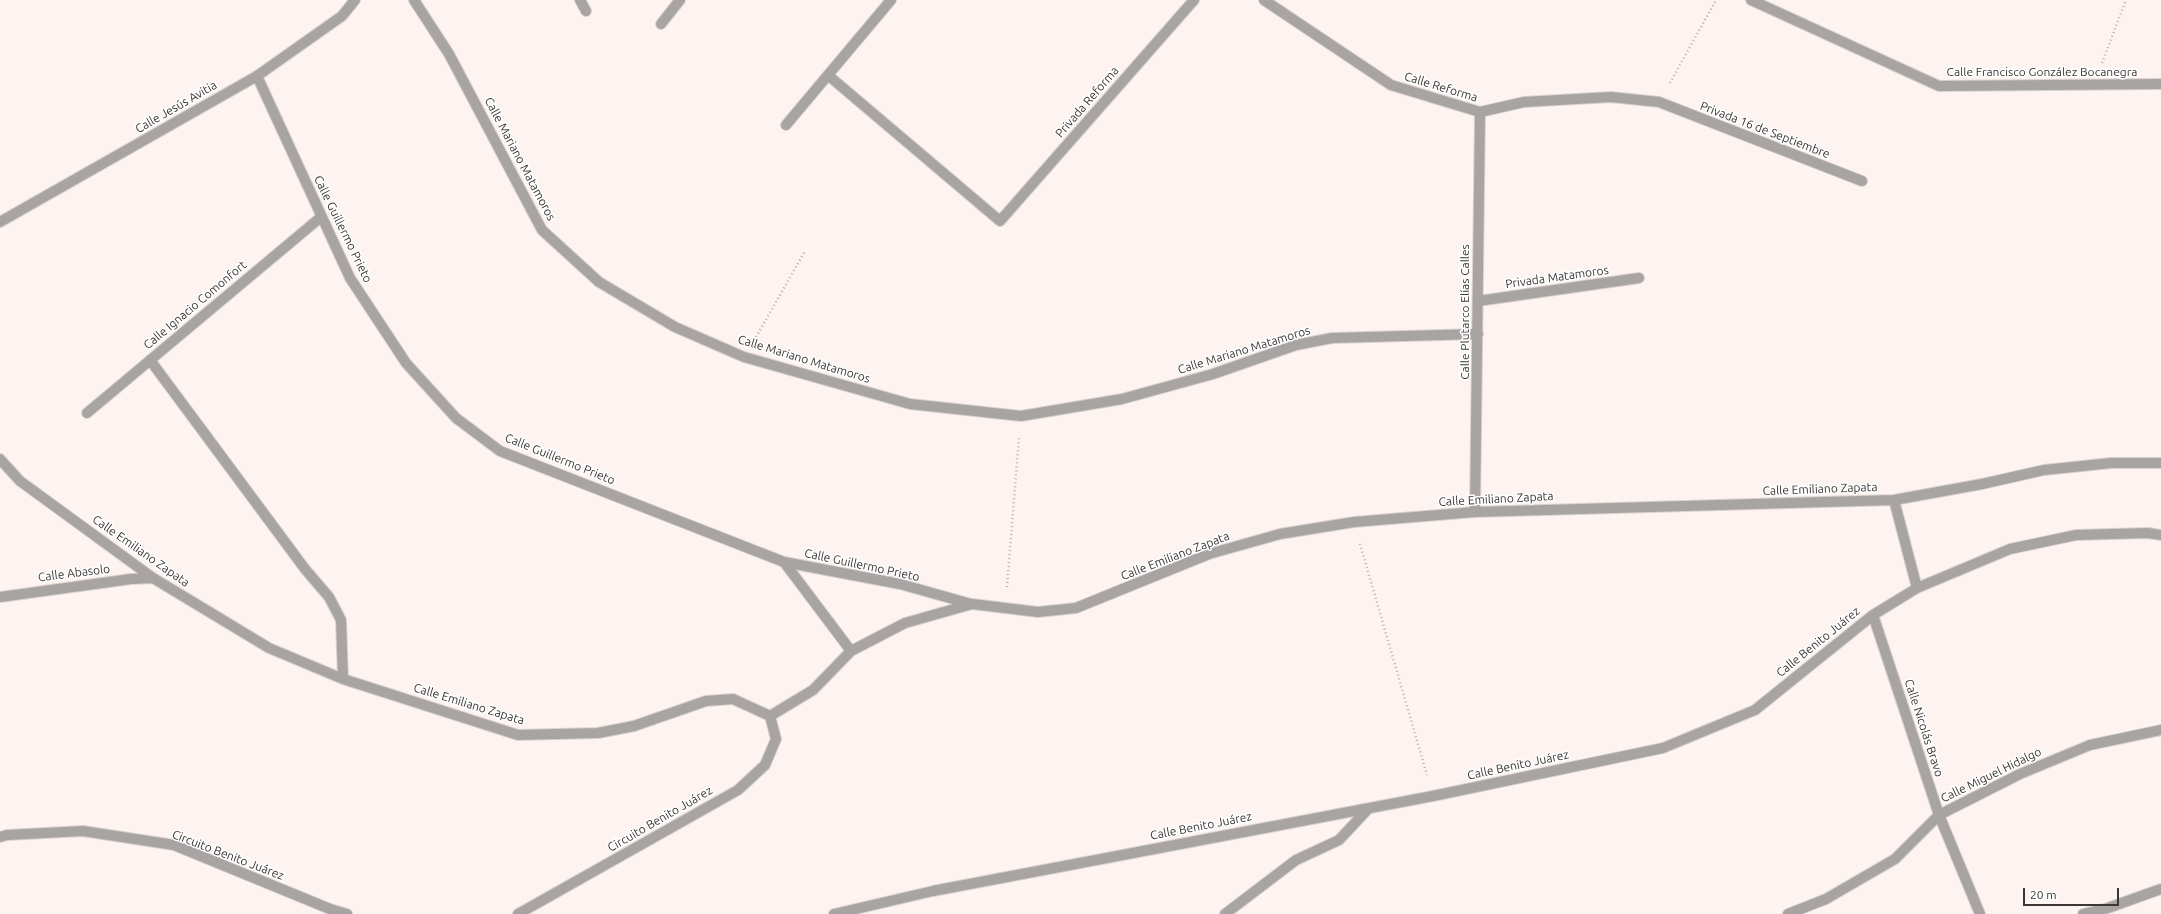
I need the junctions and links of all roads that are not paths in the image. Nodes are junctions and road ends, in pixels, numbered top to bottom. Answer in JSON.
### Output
{"nodes":[{"id":1,"x":355,"y":0,"type":"edge"},
{"id":2,"x":414,"y":0,"type":"edge"},
{"id":3,"x":580,"y":0,"type":"edge"},
{"id":4,"x":680,"y":0,"type":"edge"},
{"id":5,"x":892,"y":0,"type":"edge"},
{"id":6,"x":1194,"y":0,"type":"edge"},
{"id":7,"x":1264,"y":0,"type":"edge"},
{"id":8,"x":1750,"y":0,"type":"edge"},
{"id":9,"x":586,"y":11,"type":"dead end"},
{"id":10,"x":661,"y":24,"type":"dead end"},
{"id":11,"x":257,"y":76,"type":"junction"},
{"id":12,"x":829,"y":76,"type":"junction"},
{"id":13,"x":2161,"y":84,"type":"edge"},
{"id":14,"x":1659,"y":102,"type":"joint"},
{"id":15,"x":1480,"y":112,"type":"junction"},
{"id":16,"x":786,"y":125,"type":"dead end"},
{"id":17,"x":1862,"y":181,"type":"dead end"},
{"id":18,"x":321,"y":217,"type":"junction"},
{"id":19,"x":0,"y":222,"type":"edge"},
{"id":20,"x":1639,"y":278,"type":"dead end"},
{"id":21,"x":1478,"y":301,"type":"junction"},
{"id":22,"x":1478,"y":334,"type":"junction"},
{"id":23,"x":150,"y":360,"type":"junction"},
{"id":24,"x":87,"y":413,"type":"dead end"},
{"id":25,"x":0,"y":459,"type":"edge"},
{"id":26,"x":2161,"y":463,"type":"edge"},
{"id":27,"x":1894,"y":500,"type":"junction"},
{"id":28,"x":1475,"y":512,"type":"junction"},
{"id":29,"x":2161,"y":535,"type":"edge"},
{"id":30,"x":784,"y":562,"type":"junction"},
{"id":31,"x":152,"y":578,"type":"junction"},
{"id":32,"x":1917,"y":588,"type":"junction"},
{"id":33,"x":0,"y":597,"type":"edge"},
{"id":34,"x":972,"y":604,"type":"junction"},
{"id":35,"x":1873,"y":615,"type":"junction"},
{"id":36,"x":851,"y":650,"type":"junction"},
{"id":37,"x":343,"y":679,"type":"junction"},
{"id":38,"x":770,"y":716,"type":"junction"},
{"id":39,"x":2161,"y":730,"type":"edge"},
{"id":40,"x":1369,"y":808,"type":"junction"},
{"id":41,"x":1939,"y":815,"type":"junction"},
{"id":42,"x":0,"y":837,"type":"edge"},
{"id":43,"x":2161,"y":889,"type":"edge"},
{"id":44,"x":347,"y":914,"type":"edge"},
{"id":45,"x":518,"y":914,"type":"edge"},
{"id":46,"x":834,"y":914,"type":"edge"},
{"id":47,"x":1225,"y":914,"type":"edge"},
{"id":48,"x":1788,"y":914,"type":"edge"},
{"id":49,"x":1980,"y":914,"type":"edge"},
{"id":50,"x":2083,"y":914,"type":"edge"}],
"edges":[{"from":1,"to":11,"type":"street","name":"Calle Jesús Avitia"},
{"from":2,"to":22,"type":"street","name":"Calle Mariano Matamoros"},
{"from":3,"to":9,"type":"street"},
{"from":4,"to":10,"type":"street"},
{"from":5,"to":12,"type":"street"},
{"from":6,"to":12,"type":"street","name":"Privada Reforma"},
{"from":7,"to":15,"type":"street","name":"Calle Reforma"},
{"from":8,"to":13,"type":"street","name":"Calle Francisco González Bocanegra"},
{"from":11,"to":18,"type":"street","name":"Calle Guillermo Prieto"},
{"from":11,"to":19,"type":"street","name":"Calle Jesús Avitia"},
{"from":12,"to":16,"type":"street"},
{"from":14,"to":15,"type":"street","name":"Calle Reforma"},
{"from":14,"to":17,"type":"street","name":"Privada 16 de Septiembre"},
{"from":15,"to":21,"type":"street","name":"Calle Plutarco Elías Calles"},
{"from":18,"to":23,"type":"street","name":"Calle Ignacio Comonfort"},
{"from":18,"to":30,"type":"street","name":"Calle Guillermo Prieto"},
{"from":20,"to":21,"type":"street","name":"Privada Matamoros"},
{"from":21,"to":22,"type":"street","name":"Calle Plutarco Elías Calles"},
{"from":22,"to":28,"type":"street","name":"Calle Plutarco Elías Calles"},
{"from":23,"to":24,"type":"street","name":"Calle Ignacio Comonfort"},
{"from":23,"to":37,"type":"street"},
{"from":25,"to":31,"type":"street","name":"Calle Emiliano Zapata"},
{"from":26,"to":27,"type":"street","name":"Calle Emiliano Zapata"},
{"from":27,"to":28,"type":"street","name":"Calle Emiliano Zapata"},
{"from":27,"to":32,"type":"street"},
{"from":28,"to":34,"type":"street","name":"Calle Emiliano Zapata"},
{"from":29,"to":32,"type":"street","name":"Calle Benito Juárez"},
{"from":30,"to":34,"type":"street","name":"Calle Guillermo Prieto"},
{"from":30,"to":36,"type":"street"},
{"from":31,"to":33,"type":"street","name":"Calle Abasolo"},
{"from":31,"to":37,"type":"street","name":"Calle Emiliano Zapata"},
{"from":32,"to":35,"type":"street","name":"Calle Benito Juárez"},
{"from":34,"to":36,"type":"street","name":"Calle Emiliano Zapata"},
{"from":35,"to":40,"type":"street","name":"Calle Benito Juárez"},
{"from":35,"to":41,"type":"street","name":"Calle Nicolás Bravo"},
{"from":36,"to":38,"type":"street","name":"Calle Emiliano Zapata"},
{"from":37,"to":38,"type":"street","name":"Calle Emiliano Zapata"},
{"from":38,"to":45,"type":"street","name":"Circuito Benito Juárez"},
{"from":39,"to":41,"type":"street","name":"Calle Miguel Hidalgo"},
{"from":40,"to":46,"type":"street","name":"Calle Benito Juárez"},
{"from":40,"to":47,"type":"street"},
{"from":41,"to":48,"type":"street","name":"Calle Miguel Hidalgo"},
{"from":41,"to":49,"type":"street","name":"Calle Nicolás Bravo"},
{"from":42,"to":44,"type":"street","name":"Circuito Benito Juárez"},
{"from":43,"to":50,"type":"street"}]}
